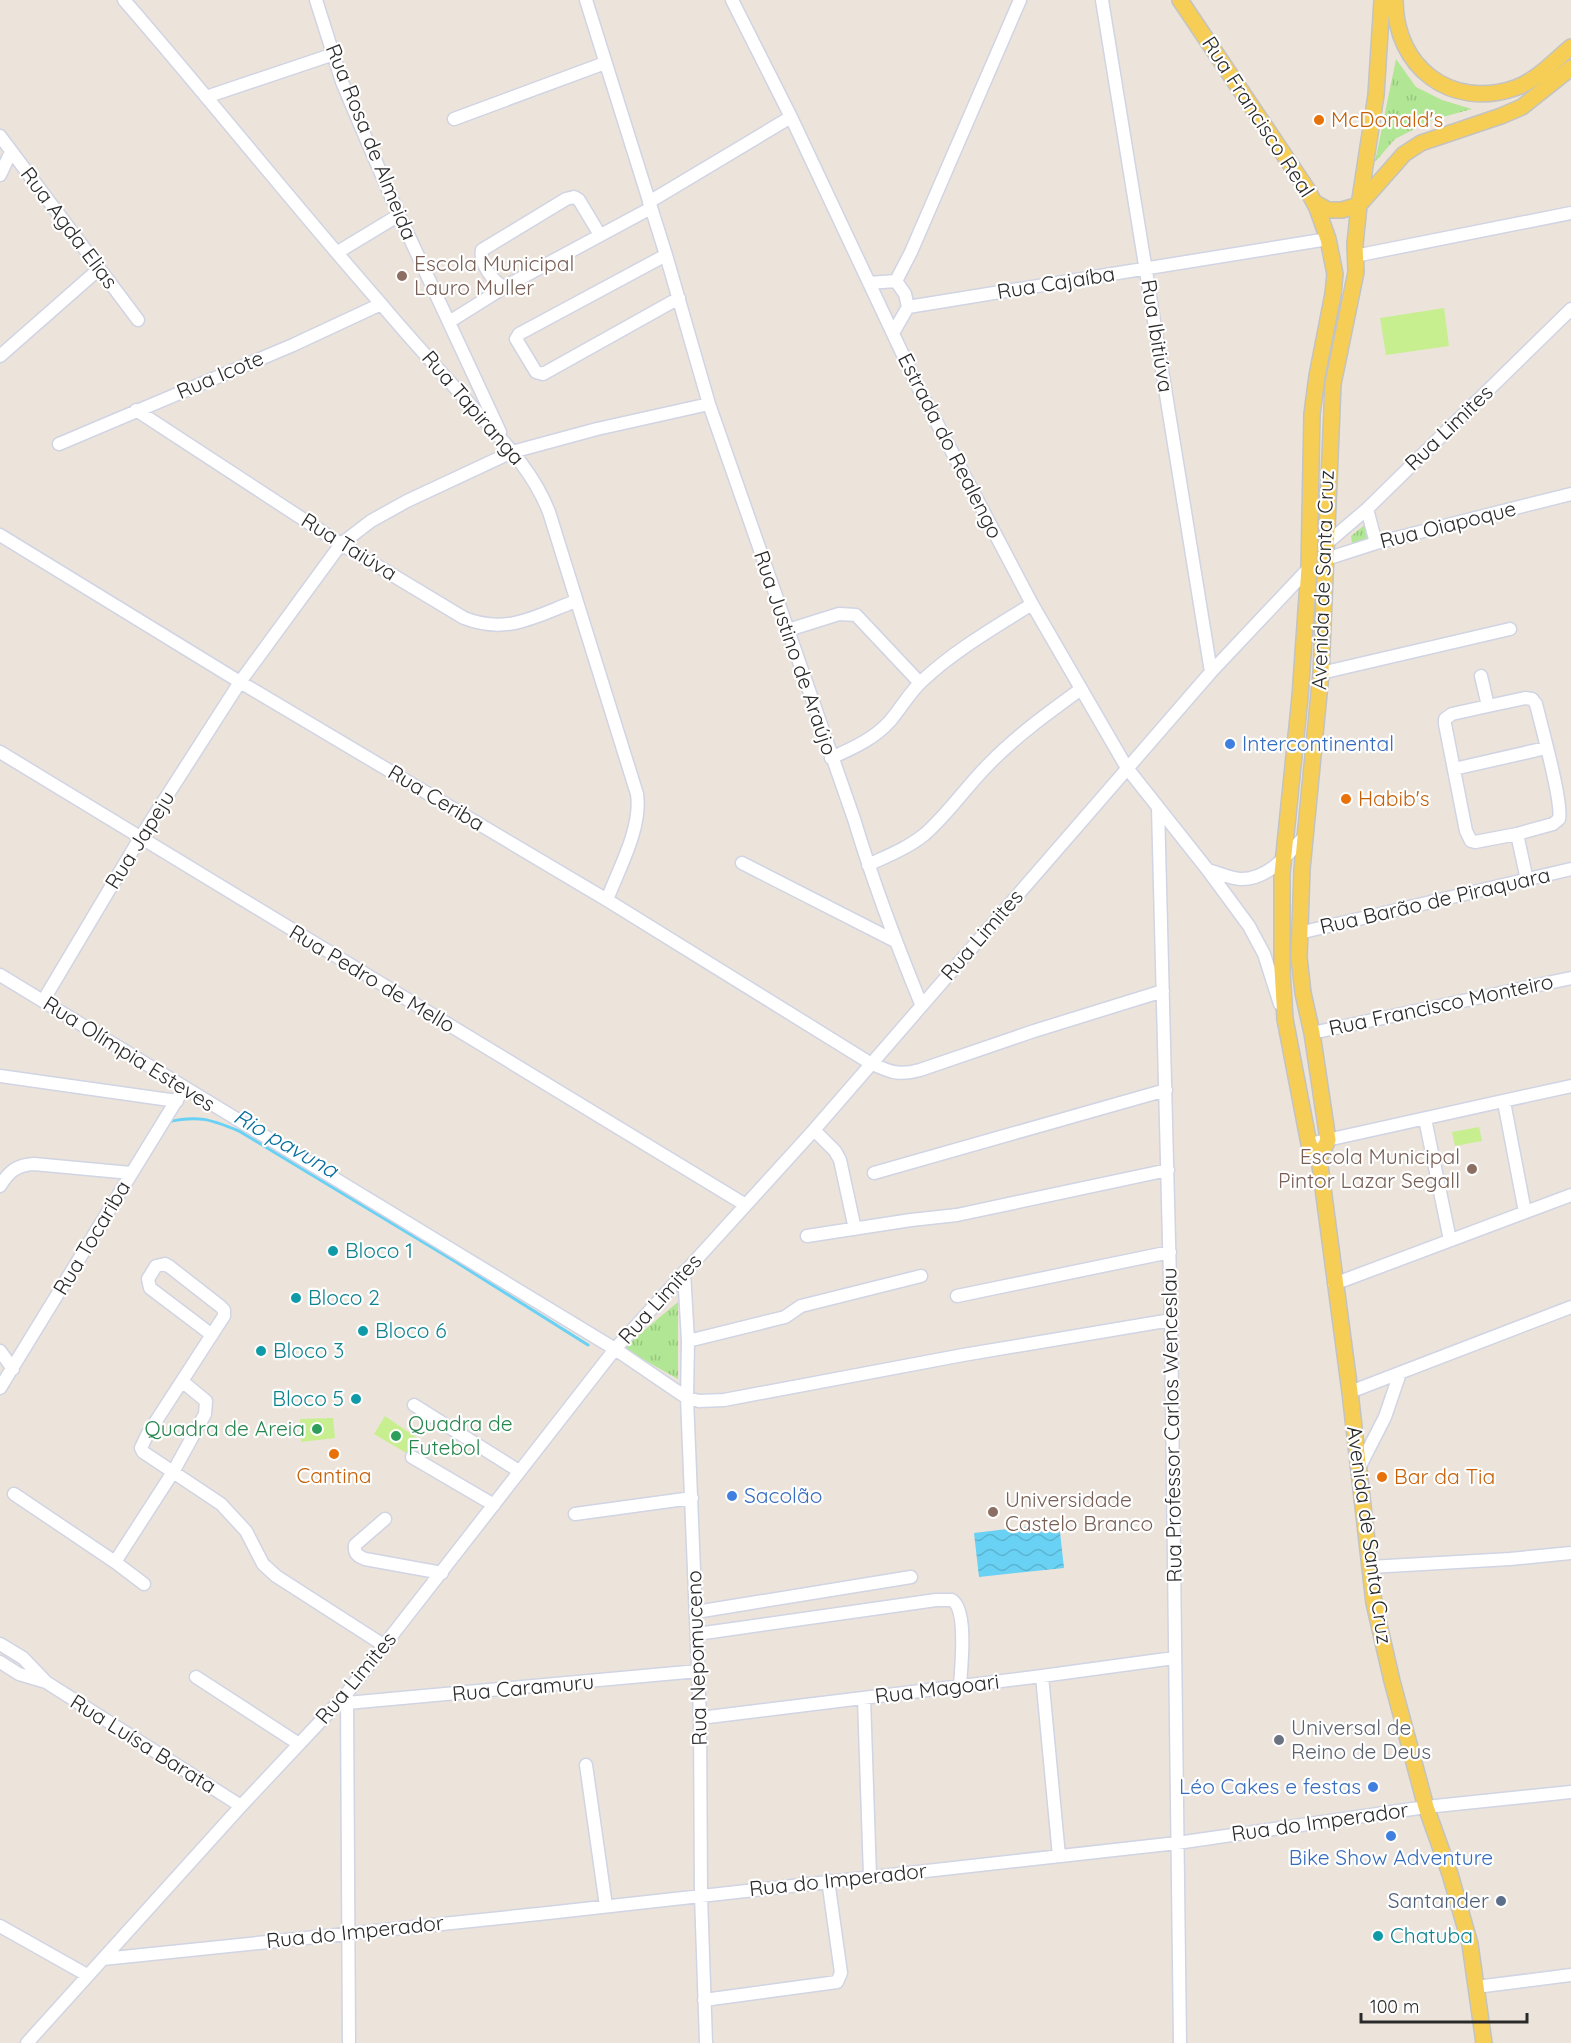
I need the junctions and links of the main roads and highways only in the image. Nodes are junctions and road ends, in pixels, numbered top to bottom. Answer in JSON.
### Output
{"nodes":[{"id":1,"x":1180,"y":0,"type":"edge"},
{"id":2,"x":1382,"y":0,"type":"edge"},
{"id":3,"x":1395,"y":0,"type":"edge"},
{"id":4,"x":1571,"y":47,"type":"edge"},
{"id":5,"x":1571,"y":68,"type":"edge"},
{"id":6,"x":1314,"y":202,"type":"junction"},
{"id":7,"x":1359,"y":205,"type":"junction"},
{"id":8,"x":1328,"y":239,"type":"joint"},
{"id":9,"x":1318,"y":1160,"type":"junction"},
{"id":10,"x":1484,"y":2043,"type":"edge"}],
"edges":[{"from":1,"to":6,"type":"main road","name":"Rua Francisco Real"},
{"from":2,"to":7,"type":"main road","name":"Avenida de Santa Cruz"},
{"from":3,"to":4,"type":"main road"},
{"from":5,"to":7,"type":"main road"},
{"from":6,"to":7,"type":"main road"},
{"from":6,"to":8,"type":"main road","name":"Rua Francisco Real"},
{"from":7,"to":9,"type":"main road","name":"Avenida de Santa Cruz"},
{"from":8,"to":9,"type":"main road","name":"Avenida de Santa Cruz"},
{"from":9,"to":10,"type":"main road","name":"Avenida de Santa Cruz"}]}
